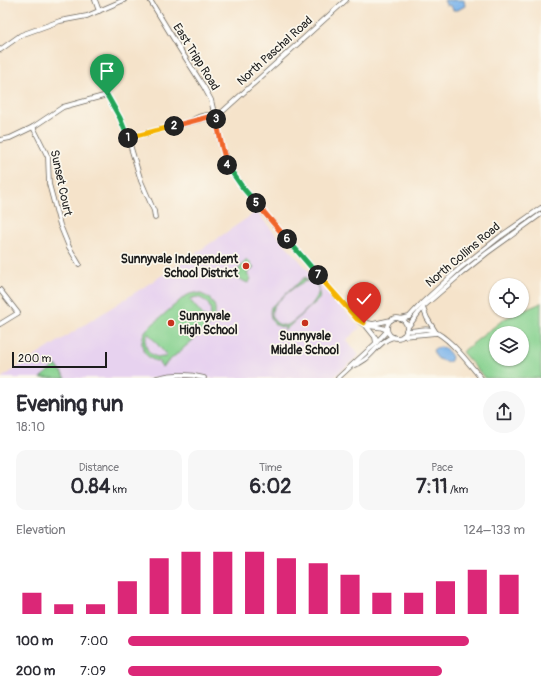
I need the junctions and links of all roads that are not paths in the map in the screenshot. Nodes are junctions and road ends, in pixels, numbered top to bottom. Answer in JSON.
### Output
{"nodes":[{"id":1,"x":95,"y":0,"type":"edge"},
{"id":2,"x":124,"y":0,"type":"edge"},
{"id":3,"x":150,"y":0,"type":"edge"},
{"id":4,"x":346,"y":0,"type":"edge"},
{"id":5,"x":99,"y":11,"type":"junction"},
{"id":6,"x":0,"y":50,"type":"edge"},
{"id":7,"x":216,"y":115,"type":"junction"},
{"id":8,"x":32,"y":127,"type":"junction"},
{"id":9,"x":128,"y":138,"type":"junction"},
{"id":10,"x":0,"y":140,"type":"edge"},
{"id":11,"x":541,"y":208,"type":"edge"},
{"id":12,"x":541,"y":214,"type":"edge"},
{"id":13,"x":155,"y":218,"type":"dead end"},
{"id":14,"x":523,"y":221,"type":"junction"},
{"id":15,"x":526,"y":225,"type":"junction"},
{"id":16,"x":79,"y":264,"type":"dead end"},
{"id":17,"x":468,"y":265,"type":"junction"},
{"id":18,"x":445,"y":285,"type":"junction"},
{"id":19,"x":0,"y":290,"type":"edge"},
{"id":20,"x":423,"y":308,"type":"junction"},
{"id":21,"x":357,"y":319,"type":"junction"},
{"id":22,"x":400,"y":319,"type":"junction"},
{"id":23,"x":391,"y":320,"type":"junction"},
{"id":24,"x":0,"y":324,"type":"edge"},
{"id":25,"x":367,"y":327,"type":"junction"},
{"id":26,"x":406,"y":329,"type":"junction"},
{"id":27,"x":387,"y":330,"type":"junction"},
{"id":28,"x":437,"y":333,"type":"junction"},
{"id":29,"x":403,"y":336,"type":"junction"},
{"id":30,"x":393,"y":337,"type":"junction"},
{"id":31,"x":376,"y":343,"type":"junction"},
{"id":32,"x":354,"y":365,"type":"junction"},
{"id":33,"x":157,"y":378,"type":"edge"},
{"id":34,"x":204,"y":378,"type":"edge"},
{"id":35,"x":338,"y":378,"type":"edge"},
{"id":36,"x":481,"y":378,"type":"edge"}],
"edges":[{"from":1,"to":5,"type":"street"},
{"from":2,"to":5,"type":"street"},
{"from":3,"to":7,"type":"street","name":"East Tripp Road"},
{"from":4,"to":7,"type":"street","name":"North Paschal Road"},
{"from":5,"to":6,"type":"street"},
{"from":7,"to":9,"type":"street"},
{"from":7,"to":21,"type":"street","name":"East Tripp Road"},
{"from":8,"to":9,"type":"street"},
{"from":8,"to":10,"type":"street"},
{"from":8,"to":16,"type":"street","name":"Sunset Court"},
{"from":9,"to":13,"type":"street"},
{"from":11,"to":14,"type":"street","name":"North Collins Road"},
{"from":12,"to":15,"type":"street","name":"North Collins Road"},
{"from":14,"to":15,"type":"street"},
{"from":14,"to":17,"type":"street","name":"North Collins Road"},
{"from":15,"to":17,"type":"street","name":"North Collins Road"},
{"from":17,"to":18,"type":"street","name":"North Collins Road"},
{"from":18,"to":20,"type":"street","name":"North Collins Road"},
{"from":18,"to":22,"type":"street","name":"North Collins Road"},
{"from":19,"to":24,"type":"street"},
{"from":20,"to":26,"type":"street","name":"North Collins Road"},
{"from":20,"to":28,"type":"street"},
{"from":21,"to":23,"type":"street"},
{"from":21,"to":25,"type":"street","name":"East Tripp Road"},
{"from":22,"to":23,"type":"street"},
{"from":22,"to":26,"type":"street"},
{"from":23,"to":27,"type":"street"},
{"from":25,"to":27,"type":"street"},
{"from":25,"to":31,"type":"street"},
{"from":26,"to":28,"type":"street"},
{"from":26,"to":29,"type":"street"},
{"from":27,"to":30,"type":"street"},
{"from":27,"to":31,"type":"street"},
{"from":28,"to":29,"type":"street"},
{"from":28,"to":36,"type":"street"},
{"from":29,"to":30,"type":"street"},
{"from":30,"to":32,"type":"street"},
{"from":31,"to":32,"type":"street"},
{"from":32,"to":35,"type":"street"},
{"from":33,"to":34,"type":"street"}]}
